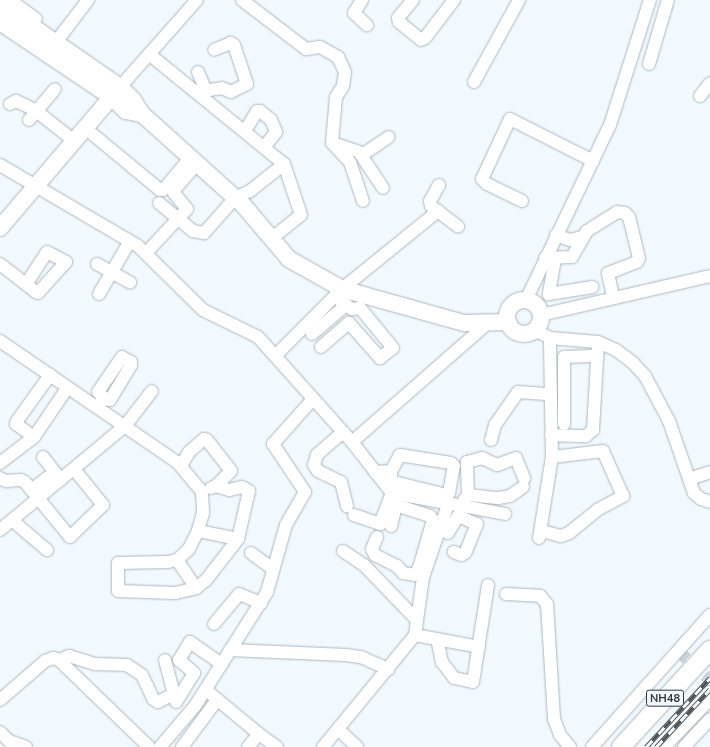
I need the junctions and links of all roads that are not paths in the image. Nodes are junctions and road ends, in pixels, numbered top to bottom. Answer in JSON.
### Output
{"nodes":[{"id":1,"x":10,"y":0,"type":"edge"},
{"id":2,"x":88,"y":0,"type":"edge"},
{"id":3,"x":197,"y":0,"type":"edge"},
{"id":4,"x":242,"y":0,"type":"edge"},
{"id":5,"x":362,"y":0,"type":"edge"},
{"id":6,"x":413,"y":0,"type":"edge"},
{"id":7,"x":454,"y":0,"type":"edge"},
{"id":8,"x":519,"y":0,"type":"edge"},
{"id":9,"x":650,"y":0,"type":"edge"},
{"id":10,"x":668,"y":0,"type":"edge"},
{"id":11,"x":0,"y":4,"type":"edge"},
{"id":12,"x":18,"y":12,"type":"junction"},
{"id":13,"x":36,"y":19,"type":"dead end"},
{"id":14,"x":0,"y":22,"type":"edge"},
{"id":15,"x":367,"y":25,"type":"dead end"},
{"id":16,"x":56,"y":42,"type":"junction"},
{"id":17,"x":214,"y":50,"type":"dead end"},
{"id":18,"x":149,"y":54,"type":"junction"},
{"id":19,"x":649,"y":64,"type":"dead end"},
{"id":20,"x":198,"y":72,"type":"dead end"},
{"id":21,"x":474,"y":82,"type":"dead end"},
{"id":22,"x":710,"y":83,"type":"edge"},
{"id":23,"x":55,"y":89,"type":"dead end"},
{"id":24,"x":115,"y":92,"type":"junction"},
{"id":25,"x":202,"y":92,"type":"junction"},
{"id":26,"x":700,"y":96,"type":"dead end"},
{"id":27,"x":10,"y":104,"type":"dead end"},
{"id":28,"x":33,"y":115,"type":"junction"},
{"id":29,"x":84,"y":127,"type":"junction"},
{"id":30,"x":245,"y":131,"type":"junction"},
{"id":31,"x":389,"y":137,"type":"dead end"},
{"id":32,"x":73,"y":140,"type":"junction"},
{"id":33,"x":332,"y":143,"type":"junction"},
{"id":34,"x":265,"y":146,"type":"junction"},
{"id":35,"x":362,"y":155,"type":"junction"},
{"id":36,"x":194,"y":161,"type":"junction"},
{"id":37,"x":593,"y":161,"type":"junction"},
{"id":38,"x":284,"y":164,"type":"junction"},
{"id":39,"x":0,"y":165,"type":"edge"},
{"id":40,"x":35,"y":184,"type":"junction"},
{"id":41,"x":439,"y":185,"type":"dead end"},
{"id":42,"x":383,"y":188,"type":"dead end"},
{"id":43,"x":235,"y":198,"type":"junction"},
{"id":44,"x":363,"y":201,"type":"dead end"},
{"id":45,"x":522,"y":201,"type":"dead end"},
{"id":46,"x":159,"y":203,"type":"dead end"},
{"id":47,"x":438,"y":211,"type":"junction"},
{"id":48,"x":178,"y":219,"type":"junction"},
{"id":49,"x":1,"y":225,"type":"edge"},
{"id":50,"x":458,"y":226,"type":"dead end"},
{"id":51,"x":556,"y":235,"type":"junction"},
{"id":52,"x":582,"y":237,"type":"junction"},
{"id":53,"x":271,"y":238,"type":"junction"},
{"id":54,"x":127,"y":243,"type":"junction"},
{"id":55,"x":146,"y":253,"type":"junction"},
{"id":56,"x":550,"y":259,"type":"junction"},
{"id":57,"x":0,"y":264,"type":"edge"},
{"id":58,"x":97,"y":264,"type":"dead end"},
{"id":59,"x":112,"y":272,"type":"junction"},
{"id":60,"x":710,"y":276,"type":"edge"},
{"id":61,"x":130,"y":282,"type":"dead end"},
{"id":62,"x":26,"y":284,"type":"dead end"},
{"id":63,"x":338,"y":292,"type":"junction"},
{"id":64,"x":99,"y":294,"type":"dead end"},
{"id":65,"x":613,"y":296,"type":"junction"},
{"id":66,"x":526,"y":300,"type":"junction"},
{"id":67,"x":594,"y":302,"type":"junction"},
{"id":68,"x":346,"y":305,"type":"junction"},
{"id":69,"x":541,"y":315,"type":"junction"},
{"id":70,"x":508,"y":322,"type":"junction"},
{"id":71,"x":488,"y":324,"type":"junction"},
{"id":72,"x":535,"y":330,"type":"junction"},
{"id":73,"x":312,"y":334,"type":"dead end"},
{"id":74,"x":550,"y":338,"type":"junction"},
{"id":75,"x":0,"y":341,"type":"edge"},
{"id":76,"x":598,"y":342,"type":"junction"},
{"id":77,"x":321,"y":347,"type":"dead end"},
{"id":78,"x":275,"y":356,"type":"junction"},
{"id":79,"x":597,"y":356,"type":"junction"},
{"id":80,"x":50,"y":375,"type":"junction"},
{"id":81,"x":68,"y":387,"type":"junction"},
{"id":82,"x":152,"y":391,"type":"dead end"},
{"id":83,"x":549,"y":394,"type":"junction"},
{"id":84,"x":313,"y":399,"type":"junction"},
{"id":85,"x":564,"y":424,"type":"dead end"},
{"id":86,"x":124,"y":426,"type":"junction"},
{"id":87,"x":343,"y":432,"type":"junction"},
{"id":88,"x":551,"y":435,"type":"junction"},
{"id":89,"x":34,"y":437,"type":"junction"},
{"id":90,"x":491,"y":440,"type":"dead end"},
{"id":91,"x":352,"y":442,"type":"junction"},
{"id":92,"x":43,"y":457,"type":"dead end"},
{"id":93,"x":552,"y":457,"type":"junction"},
{"id":94,"x":0,"y":463,"type":"edge"},
{"id":95,"x":181,"y":466,"type":"junction"},
{"id":96,"x":74,"y":469,"type":"junction"},
{"id":97,"x":372,"y":470,"type":"junction"},
{"id":98,"x":391,"y":471,"type":"junction"},
{"id":99,"x":710,"y":472,"type":"edge"},
{"id":100,"x":58,"y":476,"type":"junction"},
{"id":101,"x":0,"y":478,"type":"edge"},
{"id":102,"x":689,"y":479,"type":"junction"},
{"id":103,"x":381,"y":485,"type":"dead end"},
{"id":104,"x":216,"y":486,"type":"junction"},
{"id":105,"x":202,"y":492,"type":"junction"},
{"id":106,"x":35,"y":495,"type":"junction"},
{"id":107,"x":468,"y":495,"type":"junction"},
{"id":108,"x":396,"y":498,"type":"junction"},
{"id":109,"x":502,"y":498,"type":"junction"},
{"id":110,"x":710,"y":502,"type":"edge"},
{"id":111,"x":453,"y":505,"type":"junction"},
{"id":112,"x":473,"y":515,"type":"junction"},
{"id":113,"x":13,"y":521,"type":"junction"},
{"id":114,"x":391,"y":526,"type":"dead end"},
{"id":115,"x":0,"y":530,"type":"edge"},
{"id":116,"x":445,"y":530,"type":"junction"},
{"id":117,"x":198,"y":531,"type":"junction"},
{"id":118,"x":377,"y":537,"type":"dead end"},
{"id":119,"x":238,"y":539,"type":"junction"},
{"id":120,"x":46,"y":550,"type":"dead end"},
{"id":121,"x":343,"y":551,"type":"dead end"},
{"id":122,"x":454,"y":552,"type":"dead end"},
{"id":123,"x":251,"y":553,"type":"dead end"},
{"id":124,"x":177,"y":560,"type":"junction"},
{"id":125,"x":274,"y":569,"type":"junction"},
{"id":126,"x":488,"y":585,"type":"dead end"},
{"id":127,"x":196,"y":588,"type":"junction"},
{"id":128,"x":506,"y":594,"type":"dead end"},
{"id":129,"x":257,"y":601,"type":"junction"},
{"id":130,"x":710,"y":615,"type":"edge"},
{"id":131,"x":417,"y":620,"type":"junction"},
{"id":132,"x":214,"y":624,"type":"dead end"},
{"id":133,"x":415,"y":635,"type":"junction"},
{"id":134,"x":437,"y":639,"type":"junction"},
{"id":135,"x":479,"y":647,"type":"junction"},
{"id":136,"x":230,"y":650,"type":"junction"},
{"id":137,"x":710,"y":650,"type":"edge"},
{"id":138,"x":59,"y":660,"type":"junction"},
{"id":139,"x":165,"y":660,"type":"dead end"},
{"id":140,"x":222,"y":664,"type":"junction"},
{"id":141,"x":388,"y":669,"type":"junction"},
{"id":142,"x":206,"y":690,"type":"junction"},
{"id":143,"x":710,"y":695,"type":"edge"},
{"id":144,"x":0,"y":700,"type":"edge"},
{"id":145,"x":217,"y":700,"type":"junction"},
{"id":146,"x":176,"y":702,"type":"dead end"},
{"id":147,"x":195,"y":706,"type":"junction"},
{"id":148,"x":208,"y":715,"type":"junction"},
{"id":149,"x":710,"y":719,"type":"edge"},
{"id":150,"x":177,"y":727,"type":"junction"},
{"id":151,"x":339,"y":730,"type":"junction"},
{"id":152,"x":0,"y":732,"type":"edge"},
{"id":153,"x":259,"y":734,"type":"junction"},
{"id":154,"x":192,"y":737,"type":"junction"},
{"id":155,"x":11,"y":744,"type":"edge"},
{"id":156,"x":26,"y":747,"type":"edge"},
{"id":157,"x":149,"y":747,"type":"edge"},
{"id":158,"x":160,"y":747,"type":"edge"},
{"id":159,"x":182,"y":747,"type":"edge"},
{"id":160,"x":248,"y":747,"type":"edge"},
{"id":161,"x":277,"y":747,"type":"edge"},
{"id":162,"x":323,"y":747,"type":"edge"},
{"id":163,"x":357,"y":747,"type":"edge"},
{"id":164,"x":570,"y":747,"type":"edge"},
{"id":165,"x":592,"y":747,"type":"edge"},
{"id":166,"x":621,"y":747,"type":"edge"},
{"id":167,"x":660,"y":747,"type":"edge"},
{"id":168,"x":684,"y":747,"type":"edge"}],
"edges":[{"from":1,"to":12,"type":"street"},
{"from":2,"to":16,"type":"street"},
{"from":3,"to":18,"type":"street"},
{"from":4,"to":33,"type":"street"},
{"from":5,"to":15,"type":"street"},
{"from":6,"to":7,"type":"street"},
{"from":8,"to":21,"type":"street"},
{"from":9,"to":37,"type":"street"},
{"from":10,"to":19,"type":"street"},
{"from":11,"to":12,"type":"main road"},
{"from":12,"to":13,"type":"street"},
{"from":12,"to":16,"type":"main road"},
{"from":14,"to":24,"type":"main road"},
{"from":16,"to":24,"type":"main road"},
{"from":17,"to":25,"type":"street"},
{"from":18,"to":24,"type":"street"},
{"from":18,"to":25,"type":"street"},
{"from":20,"to":25,"type":"street"},
{"from":22,"to":26,"type":"street"},
{"from":23,"to":28,"type":"street"},
{"from":24,"to":29,"type":"main road"},
{"from":24,"to":36,"type":"main road"},
{"from":25,"to":30,"type":"street"},
{"from":27,"to":28,"type":"street"},
{"from":28,"to":32,"type":"street"},
{"from":29,"to":32,"type":"main road"},
{"from":29,"to":36,"type":"street"},
{"from":30,"to":34,"type":"street"},
{"from":30,"to":34,"type":"street"},
{"from":31,"to":35,"type":"street"},
{"from":32,"to":40,"type":"main road"},
{"from":33,"to":35,"type":"street"},
{"from":33,"to":44,"type":"street"},
{"from":34,"to":38,"type":"street"},
{"from":35,"to":42,"type":"street"},
{"from":36,"to":43,"type":"main road"},
{"from":36,"to":48,"type":"street"},
{"from":37,"to":45,"type":"street"},
{"from":37,"to":51,"type":"street"},
{"from":38,"to":43,"type":"street"},
{"from":38,"to":53,"type":"street"},
{"from":39,"to":40,"type":"street"},
{"from":40,"to":49,"type":"main road"},
{"from":40,"to":54,"type":"street"},
{"from":41,"to":47,"type":"street"},
{"from":43,"to":48,"type":"street"},
{"from":43,"to":53,"type":"main road"},
{"from":46,"to":48,"type":"street"},
{"from":47,"to":50,"type":"street"},
{"from":47,"to":63,"type":"street"},
{"from":48,"to":55,"type":"street"},
{"from":51,"to":52,"type":"street"},
{"from":51,"to":56,"type":"street"},
{"from":52,"to":56,"type":"street"},
{"from":52,"to":65,"type":"street"},
{"from":53,"to":63,"type":"main road"},
{"from":54,"to":55,"type":"street"},
{"from":54,"to":59,"type":"street"},
{"from":55,"to":78,"type":"street"},
{"from":56,"to":66,"type":"street"},
{"from":56,"to":67,"type":"street"},
{"from":57,"to":62,"type":"street"},
{"from":58,"to":59,"type":"street"},
{"from":59,"to":61,"type":"street"},
{"from":59,"to":64,"type":"street"},
{"from":60,"to":65,"type":"street"},
{"from":63,"to":68,"type":"street"},
{"from":63,"to":71,"type":"main road"},
{"from":63,"to":78,"type":"street"},
{"from":65,"to":67,"type":"street"},
{"from":66,"to":69,"type":"main road"},
{"from":66,"to":70,"type":"main road"},
{"from":67,"to":69,"type":"street"},
{"from":68,"to":73,"type":"street"},
{"from":68,"to":77,"type":"street"},
{"from":69,"to":72,"type":"main road"},
{"from":70,"to":71,"type":"main road"},
{"from":70,"to":72,"type":"main road"},
{"from":71,"to":91,"type":"street"},
{"from":72,"to":74,"type":"street"},
{"from":74,"to":76,"type":"street"},
{"from":74,"to":83,"type":"street"},
{"from":75,"to":80,"type":"street"},
{"from":76,"to":79,"type":"street"},
{"from":76,"to":102,"type":"street"},
{"from":78,"to":84,"type":"street"},
{"from":79,"to":85,"type":"street"},
{"from":79,"to":88,"type":"street"},
{"from":80,"to":81,"type":"street"},
{"from":80,"to":89,"type":"street"},
{"from":81,"to":86,"type":"street"},
{"from":81,"to":89,"type":"street"},
{"from":82,"to":86,"type":"street"},
{"from":83,"to":88,"type":"street"},
{"from":83,"to":90,"type":"street"},
{"from":84,"to":87,"type":"street"},
{"from":84,"to":125,"type":"street"},
{"from":86,"to":95,"type":"street"},
{"from":86,"to":96,"type":"street"},
{"from":87,"to":91,"type":"street"},
{"from":87,"to":108,"type":"street"},
{"from":88,"to":93,"type":"street"},
{"from":89,"to":94,"type":"street"},
{"from":91,"to":97,"type":"street"},
{"from":92,"to":100,"type":"street"},
{"from":93,"to":93,"type":"street"},
{"from":95,"to":104,"type":"street"},
{"from":95,"to":105,"type":"street"},
{"from":96,"to":100,"type":"street"},
{"from":96,"to":106,"type":"street"},
{"from":97,"to":98,"type":"street"},
{"from":97,"to":103,"type":"street"},
{"from":97,"to":108,"type":"street"},
{"from":98,"to":98,"type":"street"},
{"from":99,"to":102,"type":"street"},
{"from":100,"to":106,"type":"street"},
{"from":101,"to":106,"type":"street"},
{"from":102,"to":110,"type":"street"},
{"from":104,"to":105,"type":"street"},
{"from":104,"to":119,"type":"street"},
{"from":105,"to":117,"type":"street"},
{"from":106,"to":113,"type":"street"},
{"from":107,"to":109,"type":"street"},
{"from":107,"to":109,"type":"street"},
{"from":107,"to":111,"type":"street"},
{"from":108,"to":111,"type":"street"},
{"from":108,"to":114,"type":"street"},
{"from":108,"to":118,"type":"street"},
{"from":109,"to":112,"type":"street"},
{"from":111,"to":112,"type":"street"},
{"from":111,"to":116,"type":"street"},
{"from":112,"to":116,"type":"street"},
{"from":112,"to":122,"type":"street"},
{"from":113,"to":115,"type":"street"},
{"from":113,"to":120,"type":"street"},
{"from":116,"to":131,"type":"street"},
{"from":117,"to":119,"type":"street"},
{"from":117,"to":124,"type":"street"},
{"from":119,"to":127,"type":"street"},
{"from":121,"to":131,"type":"street"},
{"from":123,"to":125,"type":"street"},
{"from":124,"to":127,"type":"street"},
{"from":124,"to":127,"type":"street"},
{"from":125,"to":129,"type":"street"},
{"from":126,"to":135,"type":"street"},
{"from":128,"to":164,"type":"street"},
{"from":129,"to":132,"type":"street"},
{"from":129,"to":136,"type":"street"},
{"from":130,"to":165,"type":"street"},
{"from":131,"to":133,"type":"street"},
{"from":133,"to":134,"type":"street"},
{"from":133,"to":141,"type":"street"},
{"from":134,"to":135,"type":"street"},
{"from":134,"to":135,"type":"street"},
{"from":136,"to":140,"type":"street"},
{"from":136,"to":141,"type":"street"},
{"from":137,"to":166,"type":"highway","number":"NH48"},
{"from":138,"to":139,"type":"street"},
{"from":138,"to":144,"type":"street"},
{"from":138,"to":157,"type":"street"},
{"from":140,"to":142,"type":"street"},
{"from":140,"to":146,"type":"street"},
{"from":141,"to":151,"type":"street"},
{"from":142,"to":145,"type":"street"},
{"from":142,"to":147,"type":"street"},
{"from":143,"to":167,"type":"highway","number":"NH48"},
{"from":145,"to":148,"type":"street"},
{"from":145,"to":153,"type":"street"},
{"from":147,"to":148,"type":"street"},
{"from":147,"to":150,"type":"street"},
{"from":148,"to":154,"type":"street"},
{"from":149,"to":168,"type":"street"},
{"from":150,"to":154,"type":"street"},
{"from":150,"to":158,"type":"street"},
{"from":151,"to":162,"type":"street"},
{"from":151,"to":163,"type":"street"},
{"from":152,"to":155,"type":"street"},
{"from":153,"to":160,"type":"street"},
{"from":153,"to":161,"type":"street"},
{"from":154,"to":159,"type":"street"},
{"from":155,"to":156,"type":"street"}]}
